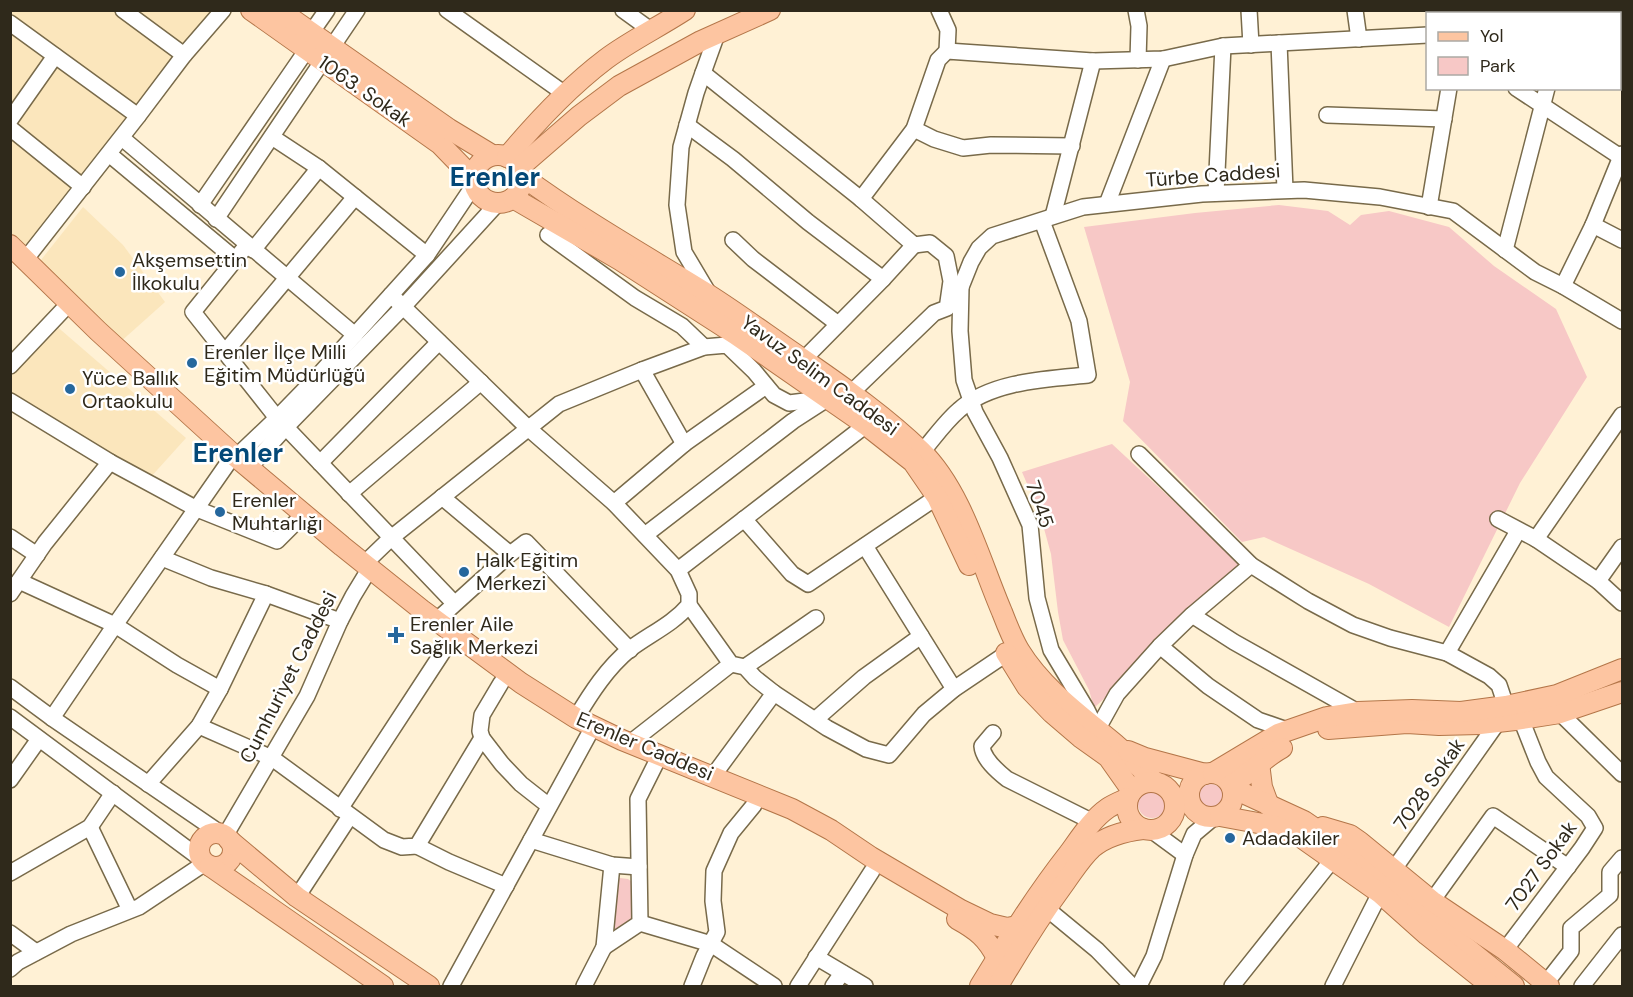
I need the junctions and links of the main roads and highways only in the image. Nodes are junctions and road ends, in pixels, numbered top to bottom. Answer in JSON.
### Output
{"nodes":[{"id":1,"x":251,"y":10,"type":"edge"},
{"id":2,"x":279,"y":10,"type":"edge"},
{"id":3,"x":685,"y":10,"type":"edge"},
{"id":4,"x":770,"y":10,"type":"edge"},
{"id":5,"x":309,"y":42,"type":"junction"},
{"id":6,"x":328,"y":55,"type":"junction"},
{"id":7,"x":510,"y":164,"type":"junction"},
{"id":8,"x":474,"y":181,"type":"junction"},
{"id":9,"x":505,"y":201,"type":"junction"},
{"id":10,"x":10,"y":245,"type":"edge"},
{"id":11,"x":18,"y":260,"type":"edge"},
{"id":12,"x":238,"y":463,"type":"junction"},
{"id":13,"x":366,"y":570,"type":"junction"},
{"id":14,"x":1623,"y":669,"type":"edge"},
{"id":15,"x":1623,"y":692,"type":"edge"},
{"id":16,"x":1502,"y":714,"type":"junction"},
{"id":17,"x":1118,"y":747,"type":"junction"},
{"id":18,"x":1259,"y":763,"type":"junction"},
{"id":19,"x":1206,"y":774,"type":"junction"},
{"id":20,"x":1159,"y":783,"type":"junction"},
{"id":21,"x":1232,"y":789,"type":"junction"},
{"id":22,"x":1130,"y":794,"type":"junction"},
{"id":23,"x":1269,"y":806,"type":"junction"},
{"id":24,"x":1212,"y":817,"type":"junction"},
{"id":25,"x":1304,"y":821,"type":"junction"},
{"id":26,"x":1154,"y":828,"type":"junction"},
{"id":27,"x":225,"y":836,"type":"junction"},
{"id":28,"x":206,"y":863,"type":"junction"},
{"id":29,"x":1017,"y":926,"type":"junction"},
{"id":30,"x":997,"y":958,"type":"junction"},
{"id":31,"x":1001,"y":985,"type":"edge"},
{"id":32,"x":1548,"y":985,"type":"edge"},
{"id":33,"x":383,"y":987,"type":"edge"},
{"id":34,"x":429,"y":987,"type":"edge"},
{"id":35,"x":980,"y":987,"type":"edge"},
{"id":36,"x":1491,"y":987,"type":"edge"},
{"id":37,"x":1514,"y":987,"type":"edge"}],
"edges":[{"from":1,"to":5,"type":"main road","name":"1063. Sokak"},
{"from":2,"to":5,"type":"main road","name":"1063. Sokak"},
{"from":3,"to":7,"type":"main road"},
{"from":4,"to":7,"type":"main road"},
{"from":5,"to":6,"type":"main road","name":"1063. Sokak"},
{"from":6,"to":7,"type":"main road","name":"1063. Sokak"},
{"from":6,"to":8,"type":"main road","name":"1063. Sokak"},
{"from":7,"to":8,"type":"main road"},
{"from":7,"to":9,"type":"main road"},
{"from":7,"to":17,"type":"main road","name":"Yavuz Selim Caddesi"},
{"from":8,"to":9,"type":"main road"},
{"from":9,"to":22,"type":"main road","name":"Yavuz Selim Caddesi"},
{"from":10,"to":11,"type":"main road","name":"Erenler Caddesi"},
{"from":11,"to":12,"type":"main road","name":"Erenler Caddesi"},
{"from":11,"to":12,"type":"main road","name":"Erenler Caddesi"},
{"from":12,"to":13,"type":"main road","name":"Erenler Caddesi"},
{"from":12,"to":13,"type":"main road","name":"Erenler Caddesi"},
{"from":13,"to":29,"type":"main road","name":"Erenler Caddesi"},
{"from":13,"to":30,"type":"main road","name":"Erenler Caddesi"},
{"from":14,"to":16,"type":"main road"},
{"from":15,"to":16,"type":"main road"},
{"from":16,"to":18,"type":"main road"},
{"from":16,"to":19,"type":"main road"},
{"from":17,"to":19,"type":"main road"},
{"from":17,"to":20,"type":"main road","name":"Yavuz Selim Caddesi"},
{"from":18,"to":21,"type":"main road"},
{"from":18,"to":23,"type":"main road"},
{"from":19,"to":20,"type":"main road"},
{"from":19,"to":21,"type":"main road"},
{"from":19,"to":24,"type":"main road"},
{"from":20,"to":22,"type":"main road"},
{"from":20,"to":26,"type":"main road"},
{"from":21,"to":23,"type":"main road"},
{"from":21,"to":24,"type":"main road"},
{"from":22,"to":26,"type":"main road"},
{"from":22,"to":29,"type":"main road"},
{"from":23,"to":25,"type":"main road"},
{"from":24,"to":26,"type":"main road"},
{"from":24,"to":36,"type":"main road"},
{"from":25,"to":32,"type":"main road"},
{"from":25,"to":37,"type":"main road"},
{"from":26,"to":31,"type":"main road"},
{"from":27,"to":28,"type":"main road"},
{"from":27,"to":28,"type":"main road"},
{"from":27,"to":34,"type":"main road"},
{"from":28,"to":33,"type":"main road"},
{"from":29,"to":30,"type":"main road"},
{"from":30,"to":35,"type":"main road"}]}
